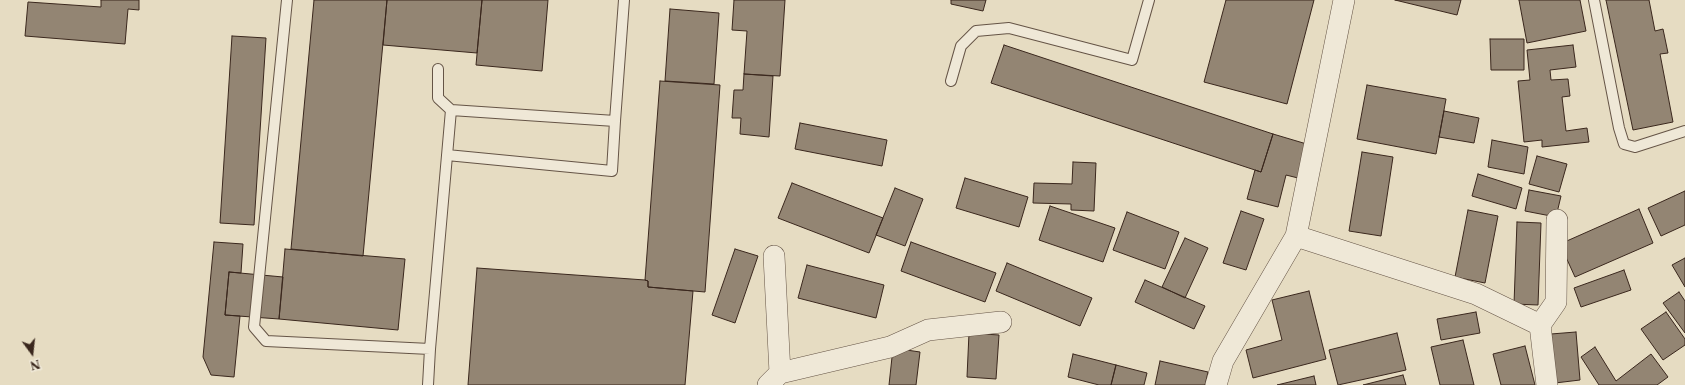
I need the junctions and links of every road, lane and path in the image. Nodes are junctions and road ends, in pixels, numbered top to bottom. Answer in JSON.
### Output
{"nodes":[{"id":1,"x":287,"y":0,"type":"edge"},
{"id":2,"x":624,"y":0,"type":"edge"},
{"id":3,"x":1149,"y":0,"type":"edge"},
{"id":4,"x":1344,"y":0,"type":"edge"},
{"id":5,"x":1594,"y":0,"type":"edge"},
{"id":6,"x":438,"y":69,"type":"dead end"},
{"id":7,"x":951,"y":81,"type":"dead end"},
{"id":8,"x":451,"y":110,"type":"junction"},
{"id":9,"x":615,"y":121,"type":"junction"},
{"id":10,"x":1685,"y":131,"type":"edge"},
{"id":11,"x":447,"y":155,"type":"junction"},
{"id":12,"x":1557,"y":220,"type":"dead end"},
{"id":13,"x":1296,"y":236,"type":"junction"},
{"id":14,"x":774,"y":256,"type":"dead end"},
{"id":15,"x":1001,"y":322,"type":"dead end"},
{"id":16,"x":1540,"y":325,"type":"junction"},
{"id":17,"x":430,"y":349,"type":"junction"},
{"id":18,"x":774,"y":379,"type":"edge"},
{"id":19,"x":428,"y":385,"type":"edge"},
{"id":20,"x":1216,"y":385,"type":"edge"},
{"id":21,"x":1547,"y":385,"type":"edge"}],
"edges":[{"from":1,"to":17,"type":"lane"},
{"from":2,"to":9,"type":"lane"},
{"from":3,"to":7,"type":"lane"},
{"from":4,"to":13,"type":"street"},
{"from":5,"to":10,"type":"lane"},
{"from":6,"to":8,"type":"lane"},
{"from":8,"to":9,"type":"lane"},
{"from":8,"to":11,"type":"lane"},
{"from":9,"to":11,"type":"lane"},
{"from":11,"to":17,"type":"lane"},
{"from":12,"to":16,"type":"street"},
{"from":13,"to":16,"type":"street"},
{"from":13,"to":20,"type":"street"},
{"from":14,"to":18,"type":"street"},
{"from":15,"to":18,"type":"street"},
{"from":16,"to":21,"type":"street"},
{"from":17,"to":19,"type":"lane"}]}
